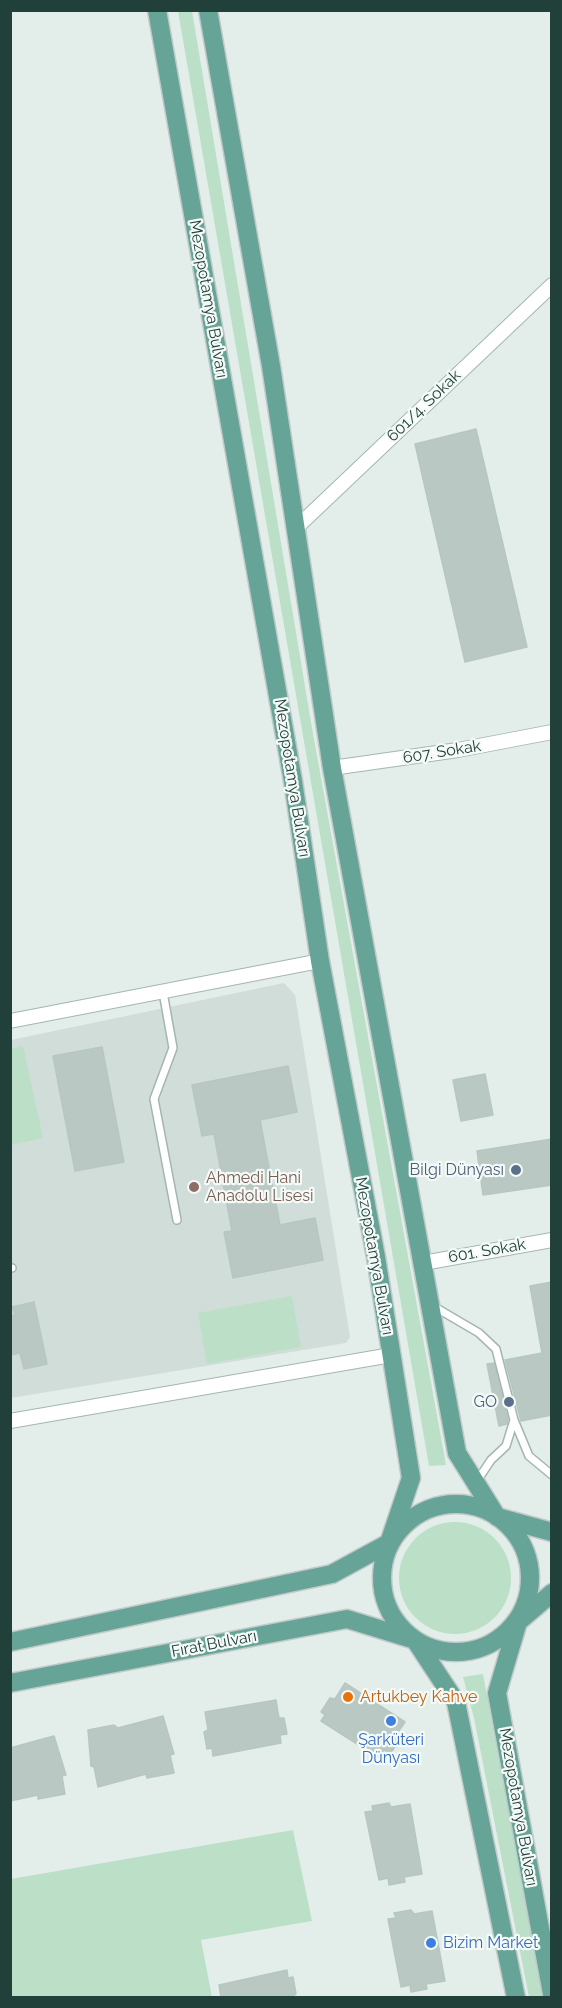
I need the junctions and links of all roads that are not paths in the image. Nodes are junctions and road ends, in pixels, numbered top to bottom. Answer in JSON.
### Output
{"nodes":[{"id":1,"x":158,"y":10,"type":"edge"},
{"id":2,"x":208,"y":10,"type":"edge"},
{"id":3,"x":552,"y":285,"type":"edge"},
{"id":4,"x":296,"y":528,"type":"junction"},
{"id":5,"x":552,"y":732,"type":"edge"},
{"id":6,"x":332,"y":768,"type":"junction"},
{"id":7,"x":320,"y":961,"type":"junction"},
{"id":8,"x":163,"y":992,"type":"junction"},
{"id":9,"x":10,"y":1021,"type":"edge"},
{"id":10,"x":177,"y":1220,"type":"dead end"},
{"id":11,"x":552,"y":1240,"type":"edge"},
{"id":12,"x":423,"y":1263,"type":"junction"},
{"id":13,"x":431,"y":1304,"type":"junction"},
{"id":14,"x":391,"y":1355,"type":"junction"},
{"id":15,"x":514,"y":1420,"type":"junction"},
{"id":16,"x":10,"y":1421,"type":"edge"},
{"id":17,"x":552,"y":1476,"type":"edge"},
{"id":18,"x":476,"y":1483,"type":"junction"},
{"id":19,"x":497,"y":1517,"type":"junction"},
{"id":20,"x":552,"y":1532,"type":"edge"},
{"id":21,"x":389,"y":1543,"type":"junction"},
{"id":22,"x":552,"y":1593,"type":"edge"},
{"id":23,"x":518,"y":1622,"type":"junction"},
{"id":24,"x":415,"y":1640,"type":"junction"},
{"id":25,"x":10,"y":1642,"type":"edge"},
{"id":26,"x":10,"y":1683,"type":"edge"},
{"id":27,"x":552,"y":1994,"type":"edge"},
{"id":28,"x":516,"y":1998,"type":"edge"}],
"edges":[{"from":1,"to":7,"type":"main road","name":"Mezopotamya Bulvarı"},
{"from":2,"to":4,"type":"main road"},
{"from":3,"to":4,"type":"street","name":"601/4. Sokak"},
{"from":4,"to":6,"type":"main road"},
{"from":5,"to":6,"type":"street","name":"607. Sokak"},
{"from":6,"to":12,"type":"main road"},
{"from":7,"to":8,"type":"street"},
{"from":7,"to":14,"type":"main road","name":"Mezopotamya Bulvarı"},
{"from":8,"to":9,"type":"street"},
{"from":8,"to":10,"type":"lane"},
{"from":11,"to":12,"type":"street","name":"601. Sokak"},
{"from":12,"to":13,"type":"main road"},
{"from":13,"to":15,"type":"lane"},
{"from":13,"to":18,"type":"main road"},
{"from":14,"to":16,"type":"street"},
{"from":14,"to":21,"type":"main road","name":"Mezopotamya Bulvarı"},
{"from":15,"to":17,"type":"lane"},
{"from":15,"to":18,"type":"lane"},
{"from":18,"to":19,"type":"main road"},
{"from":19,"to":20,"type":"main road"},
{"from":19,"to":21,"type":"main road"},
{"from":19,"to":23,"type":"main road"},
{"from":21,"to":24,"type":"main road"},
{"from":21,"to":25,"type":"main road"},
{"from":22,"to":23,"type":"main road"},
{"from":23,"to":24,"type":"main road"},
{"from":23,"to":27,"type":"main road","name":"Mezopotamya Bulvarı"},
{"from":24,"to":26,"type":"main road","name":"Fırat Bulvarı"},
{"from":24,"to":28,"type":"main road"}]}
